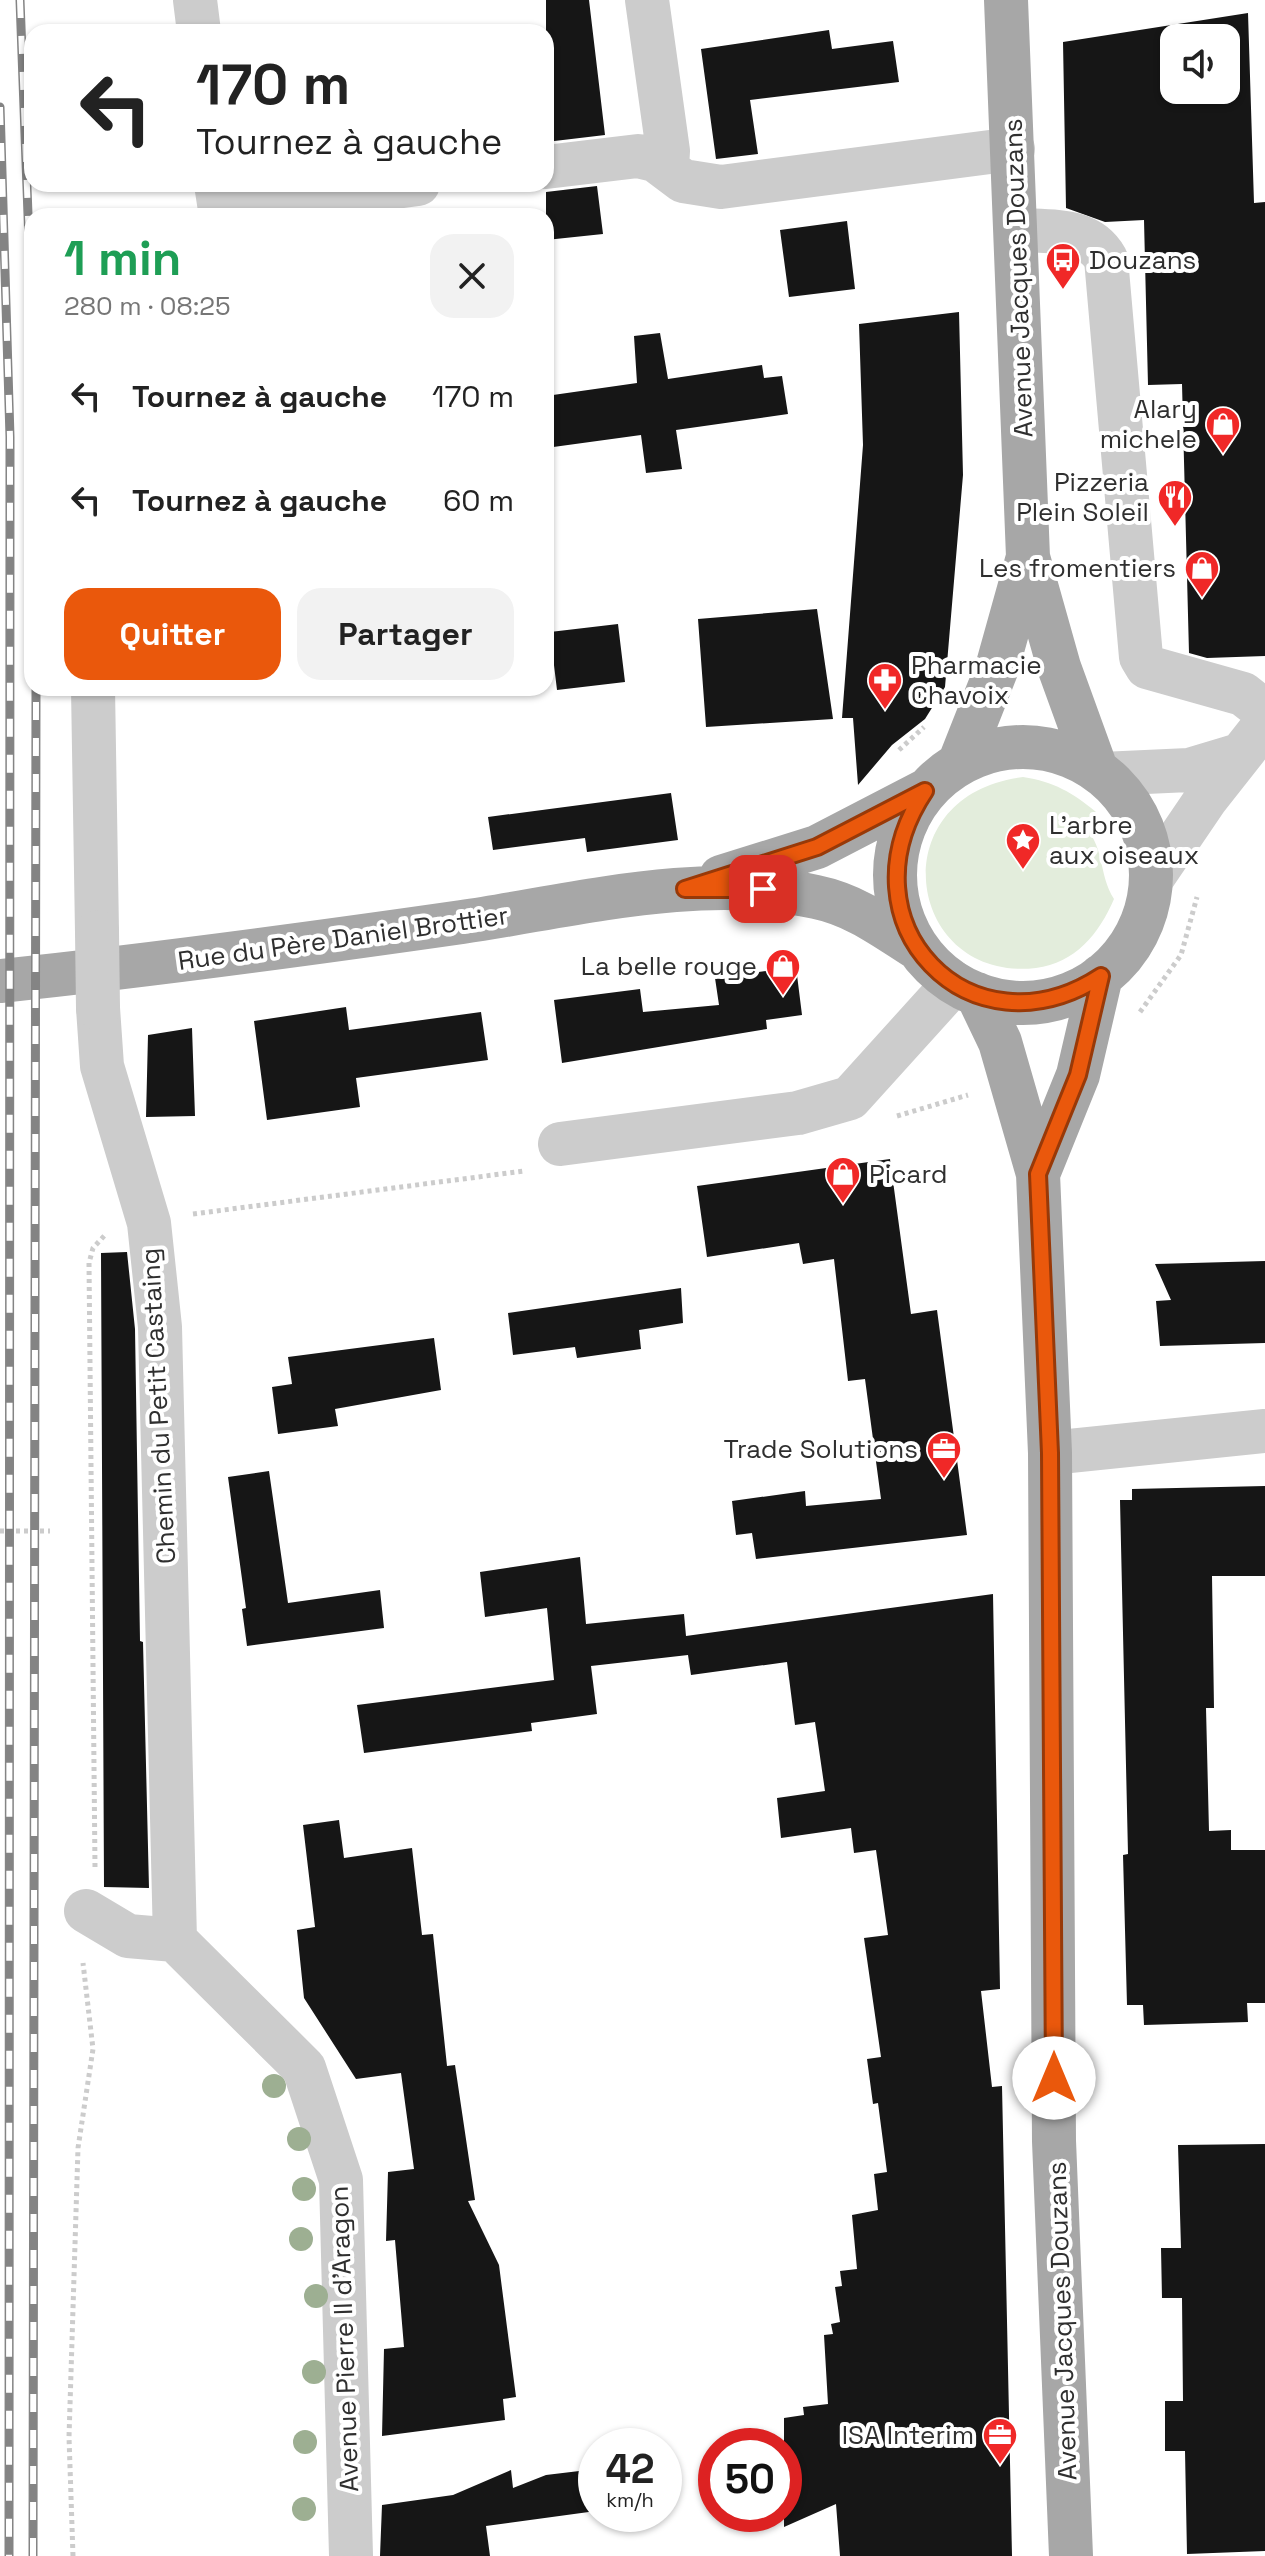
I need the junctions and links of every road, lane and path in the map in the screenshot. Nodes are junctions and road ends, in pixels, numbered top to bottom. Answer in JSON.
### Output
{"nodes":[{"id":1,"x":195,"y":0,"type":"edge"},
{"id":2,"x":647,"y":0,"type":"edge"},
{"id":3,"x":1006,"y":0,"type":"edge"},
{"id":4,"x":198,"y":24,"type":"edge"},
{"id":5,"x":1013,"y":149,"type":"junction"},
{"id":6,"x":554,"y":166,"type":"edge"},
{"id":7,"x":667,"y":167,"type":"junction"},
{"id":8,"x":357,"y":192,"type":"edge"},
{"id":9,"x":235,"y":208,"type":"edge"},
{"id":10,"x":1017,"y":230,"type":"junction"},
{"id":11,"x":1028,"y":557,"type":"junction"},
{"id":12,"x":93,"y":696,"type":"edge"},
{"id":13,"x":1265,"y":711,"type":"edge"},
{"id":14,"x":1252,"y":740,"type":"edge"},
{"id":15,"x":959,"y":764,"type":"junction"},
{"id":16,"x":1099,"y":772,"type":"junction"},
{"id":17,"x":925,"y":791,"type":"junction"},
{"id":18,"x":1151,"y":880,"type":"junction"},
{"id":19,"x":685,"y":889,"type":"junction"},
{"id":20,"x":917,"y":948,"type":"junction"},
{"id":21,"x":1181,"y":955,"type":"dead end"},
{"id":22,"x":1101,"y":976,"type":"junction"},
{"id":23,"x":0,"y":981,"type":"edge"},
{"id":24,"x":1160,"y":987,"type":"dead end"},
{"id":25,"x":965,"y":989,"type":"junction"},
{"id":26,"x":560,"y":1144,"type":"dead end"},
{"id":27,"x":1038,"y":1174,"type":"junction"},
{"id":28,"x":149,"y":1223,"type":"junction"},
{"id":29,"x":1265,"y":1431,"type":"edge"},
{"id":30,"x":1050,"y":1453,"type":"junction"},
{"id":31,"x":0,"y":1531,"type":"edge"},
{"id":32,"x":50,"y":1531,"type":"dead end"},
{"id":33,"x":86,"y":1911,"type":"junction"},
{"id":34,"x":175,"y":1940,"type":"junction"},
{"id":35,"x":73,"y":2556,"type":"edge"},
{"id":36,"x":351,"y":2556,"type":"edge"},
{"id":37,"x":1071,"y":2556,"type":"edge"}],
"edges":[{"from":1,"to":4,"type":"street"},
{"from":2,"to":7,"type":"street"},
{"from":3,"to":5,"type":"main road","name":"Avenue Jacques Douzans"},
{"from":5,"to":7,"type":"street"},
{"from":5,"to":10,"type":"main road","name":"Avenue Jacques Douzans"},
{"from":6,"to":7,"type":"street"},
{"from":8,"to":9,"type":"street"},
{"from":10,"to":11,"type":"main road","name":"Avenue Jacques Douzans"},
{"from":10,"to":13,"type":"street"},
{"from":11,"to":15,"type":"main road","name":"Avenue Jacques Douzans"},
{"from":11,"to":16,"type":"main road","name":"Avenue Jacques Douzans"},
{"from":12,"to":28,"type":"street","name":"Chemin du Petit Castaing","bridge":true},
{"from":14,"to":16,"type":"street"},
{"from":14,"to":18,"type":"street"},
{"from":15,"to":16,"type":"main road"},
{"from":15,"to":17,"type":"main road"},
{"from":16,"to":18,"type":"main road"},
{"from":17,"to":19,"type":"main road","name":"Rue du Père Daniel Brottier"},
{"from":17,"to":20,"type":"main road"},
{"from":18,"to":22,"type":"main road"},
{"from":19,"to":20,"type":"main road","name":"Rue du Père Daniel Brottier"},
{"from":19,"to":23,"type":"main road","name":"Rue du Père Daniel Brottier"},
{"from":20,"to":25,"type":"main road"},
{"from":21,"to":24,"type":"path"},
{"from":22,"to":25,"type":"main road"},
{"from":22,"to":27,"type":"main road","name":"Avenue Jacques Douzans"},
{"from":25,"to":26,"type":"street"},
{"from":25,"to":27,"type":"main road","name":"Avenue Jacques Douzans"},
{"from":27,"to":30,"type":"main road","name":"Avenue Jacques Douzans"},
{"from":28,"to":33,"type":"path"},
{"from":28,"to":34,"type":"street","name":"Chemin du Petit Castaing"},
{"from":29,"to":30,"type":"street"},
{"from":30,"to":37,"type":"main road","name":"Avenue Jacques Douzans"},
{"from":31,"to":32,"type":"path"},
{"from":33,"to":34,"type":"street"},
{"from":33,"to":35,"type":"path"},
{"from":34,"to":36,"type":"street","name":"Avenue Pierre II d'Aragon"}]}
